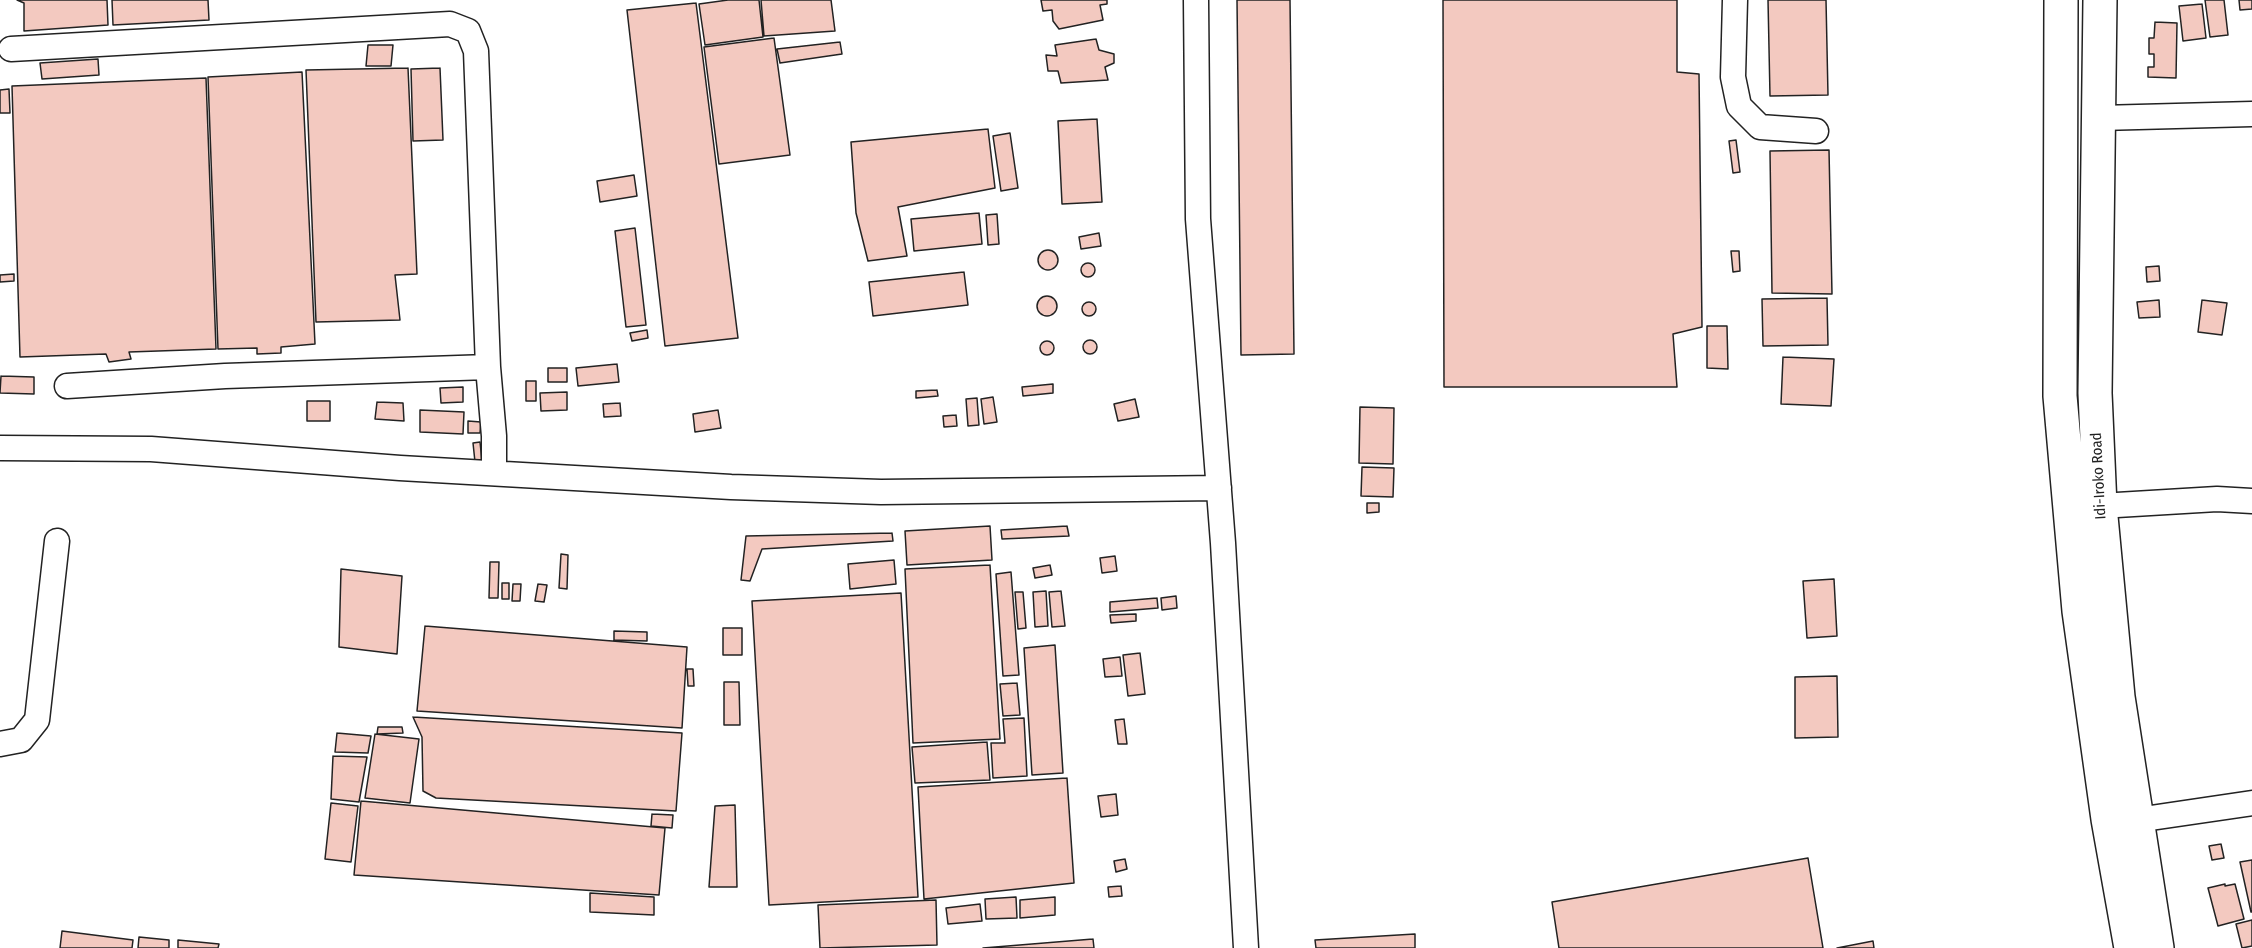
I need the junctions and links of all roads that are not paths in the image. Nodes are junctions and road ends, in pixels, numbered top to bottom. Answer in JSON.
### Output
{"nodes":[{"id":1,"x":1196,"y":0,"type":"edge"},
{"id":2,"x":1735,"y":0,"type":"edge"},
{"id":3,"x":2061,"y":0,"type":"edge"},
{"id":4,"x":2100,"y":0,"type":"edge"},
{"id":5,"x":11,"y":49,"type":"dead end"},
{"id":6,"x":2252,"y":114,"type":"edge"},
{"id":7,"x":2100,"y":118,"type":"junction"},
{"id":8,"x":1816,"y":131,"type":"dead end"},
{"id":9,"x":488,"y":367,"type":"junction"},
{"id":10,"x":67,"y":386,"type":"dead end"},
{"id":11,"x":0,"y":448,"type":"edge"},
{"id":12,"x":494,"y":473,"type":"junction"},
{"id":13,"x":1219,"y":488,"type":"junction"},
{"id":14,"x":2252,"y":501,"type":"edge"},
{"id":15,"x":2100,"y":506,"type":"junction"},
{"id":16,"x":57,"y":541,"type":"dead end"},
{"id":17,"x":0,"y":744,"type":"edge"},
{"id":18,"x":2252,"y":802,"type":"edge"},
{"id":19,"x":2137,"y":820,"type":"junction"},
{"id":20,"x":1246,"y":948,"type":"edge"},
{"id":21,"x":2131,"y":948,"type":"edge"},
{"id":22,"x":2157,"y":948,"type":"edge"}],
"edges":[{"from":1,"to":13,"type":"street"},
{"from":2,"to":8,"type":"street"},
{"from":3,"to":21,"type":"highway"},
{"from":4,"to":7,"type":"highway","name":"Idi-Iroko Road"},
{"from":5,"to":9,"type":"street"},
{"from":6,"to":7,"type":"street"},
{"from":7,"to":15,"type":"highway","name":"Idi-Iroko Road"},
{"from":9,"to":10,"type":"street"},
{"from":9,"to":12,"type":"street"},
{"from":11,"to":12,"type":"street"},
{"from":12,"to":13,"type":"street"},
{"from":13,"to":20,"type":"street"},
{"from":14,"to":15,"type":"street"},
{"from":15,"to":19,"type":"highway","name":"Idi-Iroko Road"},
{"from":16,"to":17,"type":"street"},
{"from":18,"to":19,"type":"street"},
{"from":19,"to":22,"type":"highway","name":"Idi-Iroko Road"}]}
